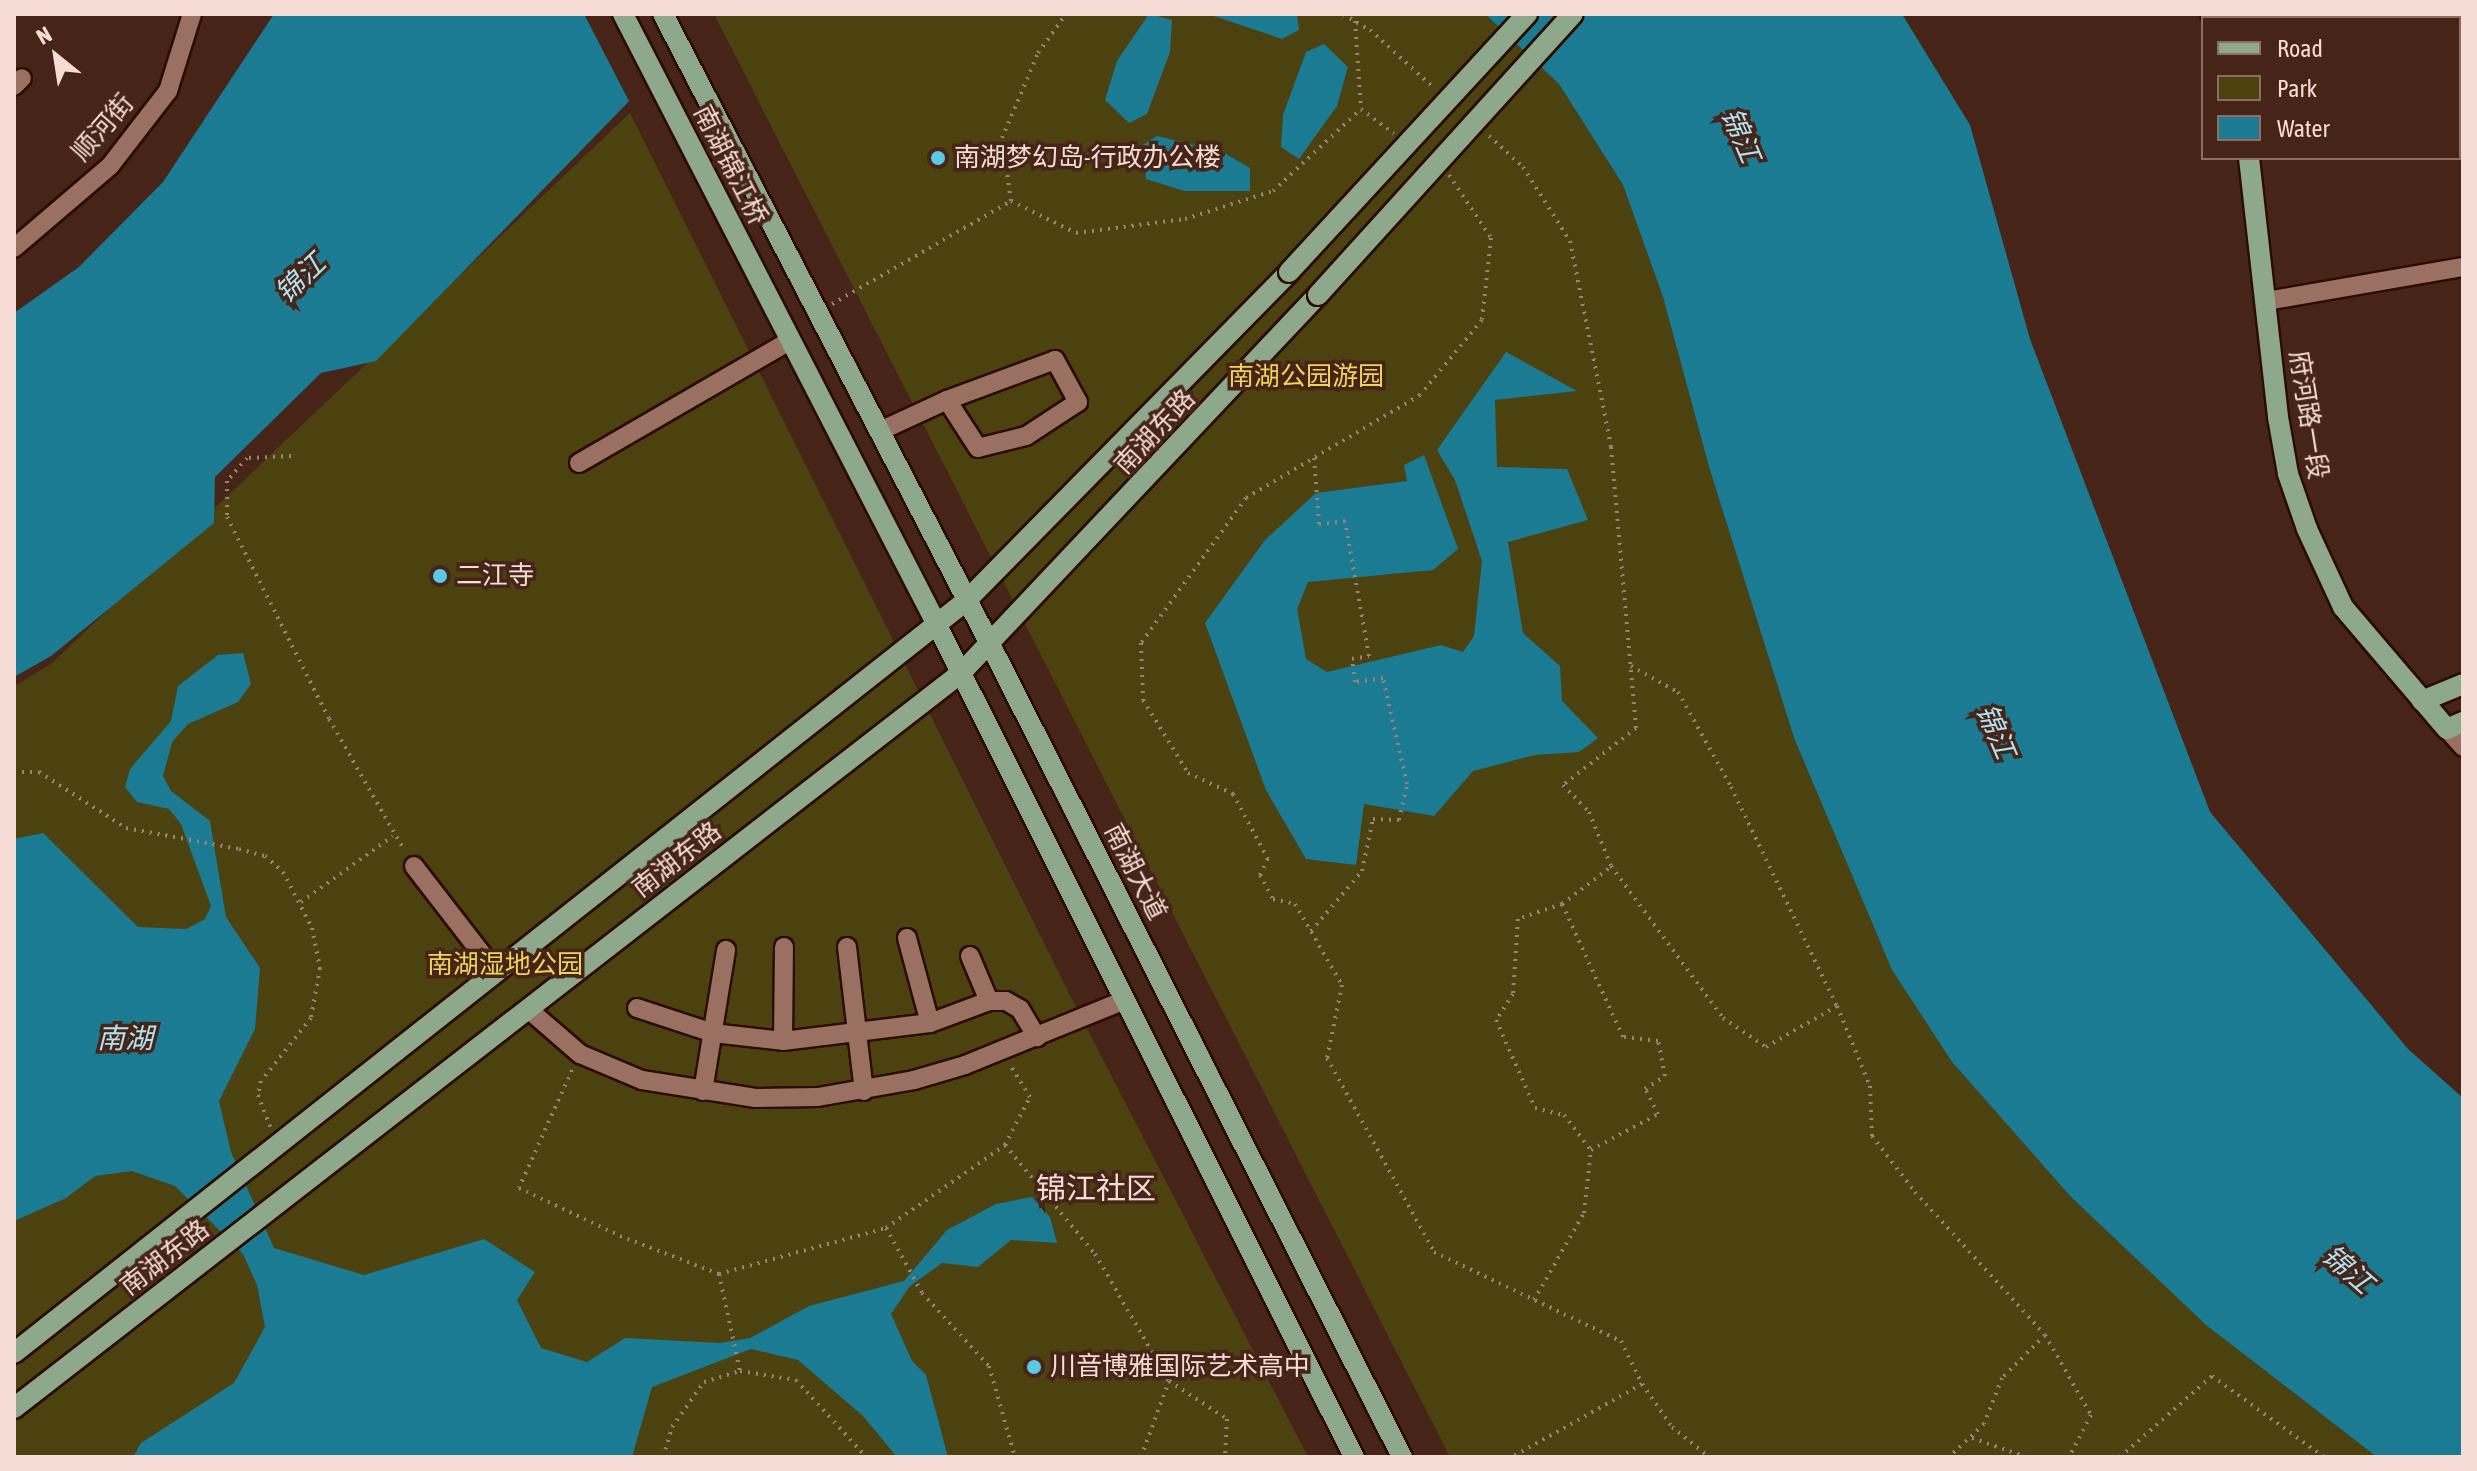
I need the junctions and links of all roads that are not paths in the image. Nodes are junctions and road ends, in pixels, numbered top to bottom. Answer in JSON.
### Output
{"nodes":[{"id":1,"x":192,"y":14,"type":"edge"},
{"id":2,"x":623,"y":14,"type":"edge"},
{"id":3,"x":663,"y":14,"type":"edge"},
{"id":4,"x":1527,"y":14,"type":"edge"},
{"id":5,"x":1573,"y":14,"type":"edge"},
{"id":6,"x":2249,"y":160,"type":"edge"},
{"id":7,"x":14,"y":248,"type":"edge"},
{"id":8,"x":2463,"y":267,"type":"edge"},
{"id":9,"x":2266,"y":301,"type":"junction"},
{"id":10,"x":819,"y":312,"type":"joint"},
{"id":11,"x":791,"y":340,"type":"junction"},
{"id":12,"x":947,"y":400,"type":"junction"},
{"id":13,"x":880,"y":431,"type":"junction"},
{"id":14,"x":579,"y":463,"type":"dead end"},
{"id":15,"x":967,"y":600,"type":"junction"},
{"id":16,"x":937,"y":625,"type":"junction"},
{"id":17,"x":991,"y":646,"type":"junction"},
{"id":18,"x":961,"y":673,"type":"junction"},
{"id":19,"x":2463,"y":684,"type":"edge"},
{"id":20,"x":2422,"y":701,"type":"junction"},
{"id":21,"x":2455,"y":726,"type":"edge"},
{"id":22,"x":2463,"y":747,"type":"edge"},
{"id":23,"x":414,"y":866,"type":"road end"},
{"id":24,"x":907,"y":938,"type":"dead end"},
{"id":25,"x":784,"y":947,"type":"dead end"},
{"id":26,"x":847,"y":947,"type":"dead end"},
{"id":27,"x":726,"y":950,"type":"dead end"},
{"id":28,"x":970,"y":956,"type":"dead end"},
{"id":29,"x":496,"y":972,"type":"junction"},
{"id":30,"x":1125,"y":1000,"type":"junction"},
{"id":31,"x":989,"y":1001,"type":"junction"},
{"id":32,"x":637,"y":1008,"type":"dead end"},
{"id":33,"x":528,"y":1009,"type":"junction"},
{"id":34,"x":930,"y":1023,"type":"junction"},
{"id":35,"x":713,"y":1033,"type":"junction"},
{"id":36,"x":857,"y":1036,"type":"junction"},
{"id":37,"x":1037,"y":1037,"type":"junction"},
{"id":38,"x":783,"y":1041,"type":"junction"},
{"id":39,"x":703,"y":1091,"type":"junction"},
{"id":40,"x":864,"y":1091,"type":"junction"},
{"id":41,"x":14,"y":1353,"type":"edge"},
{"id":42,"x":14,"y":1408,"type":"edge"},
{"id":43,"x":1354,"y":1457,"type":"edge"},
{"id":44,"x":1402,"y":1457,"type":"edge"}],
"edges":[{"from":1,"to":7,"type":"street","name":"顺河街"},
{"from":2,"to":11,"type":"main road","name":"南湖锦江桥"},
{"from":3,"to":10,"type":"main road","name":"南湖锦江桥"},
{"from":4,"to":15,"type":"main road","name":"南湖东路","bridge":true},
{"from":5,"to":17,"type":"main road","name":"南湖东路","bridge":true},
{"from":6,"to":9,"type":"main road","name":"府河路一段"},
{"from":8,"to":9,"type":"street"},
{"from":9,"to":20,"type":"main road","name":"府河路一段"},
{"from":10,"to":13,"type":"main road","name":"南湖大道"},
{"from":11,"to":14,"type":"street"},
{"from":11,"to":16,"type":"main road"},
{"from":12,"to":12,"type":"street"},
{"from":12,"to":13,"type":"street"},
{"from":13,"to":15,"type":"main road","name":"南湖大道"},
{"from":15,"to":16,"type":"main road","name":"南湖东路"},
{"from":15,"to":17,"type":"main road","name":"南湖大道"},
{"from":16,"to":18,"type":"main road"},
{"from":16,"to":29,"type":"main road","name":"南湖东路"},
{"from":17,"to":18,"type":"main road","name":"南湖东路"},
{"from":17,"to":44,"type":"main road","name":"南湖大道"},
{"from":18,"to":30,"type":"main road"},
{"from":18,"to":33,"type":"main road","name":"南湖东路"},
{"from":19,"to":20,"type":"main road"},
{"from":20,"to":21,"type":"main road","name":"府河路一段"},
{"from":21,"to":22,"type":"street"},
{"from":23,"to":29,"type":"street"},
{"from":24,"to":34,"type":"street"},
{"from":25,"to":38,"type":"street"},
{"from":26,"to":36,"type":"street"},
{"from":27,"to":35,"type":"street"},
{"from":28,"to":31,"type":"street"},
{"from":29,"to":41,"type":"main road","name":"南湖东路"},
{"from":30,"to":37,"type":"street"},
{"from":30,"to":43,"type":"main road"},
{"from":31,"to":34,"type":"street"},
{"from":31,"to":37,"type":"street"},
{"from":32,"to":35,"type":"street"},
{"from":33,"to":39,"type":"street"},
{"from":33,"to":42,"type":"main road","name":"南湖东路"},
{"from":34,"to":36,"type":"street"},
{"from":35,"to":38,"type":"street"},
{"from":35,"to":39,"type":"street"},
{"from":36,"to":38,"type":"street"},
{"from":36,"to":40,"type":"street"},
{"from":37,"to":40,"type":"street"},
{"from":39,"to":40,"type":"street"}]}
